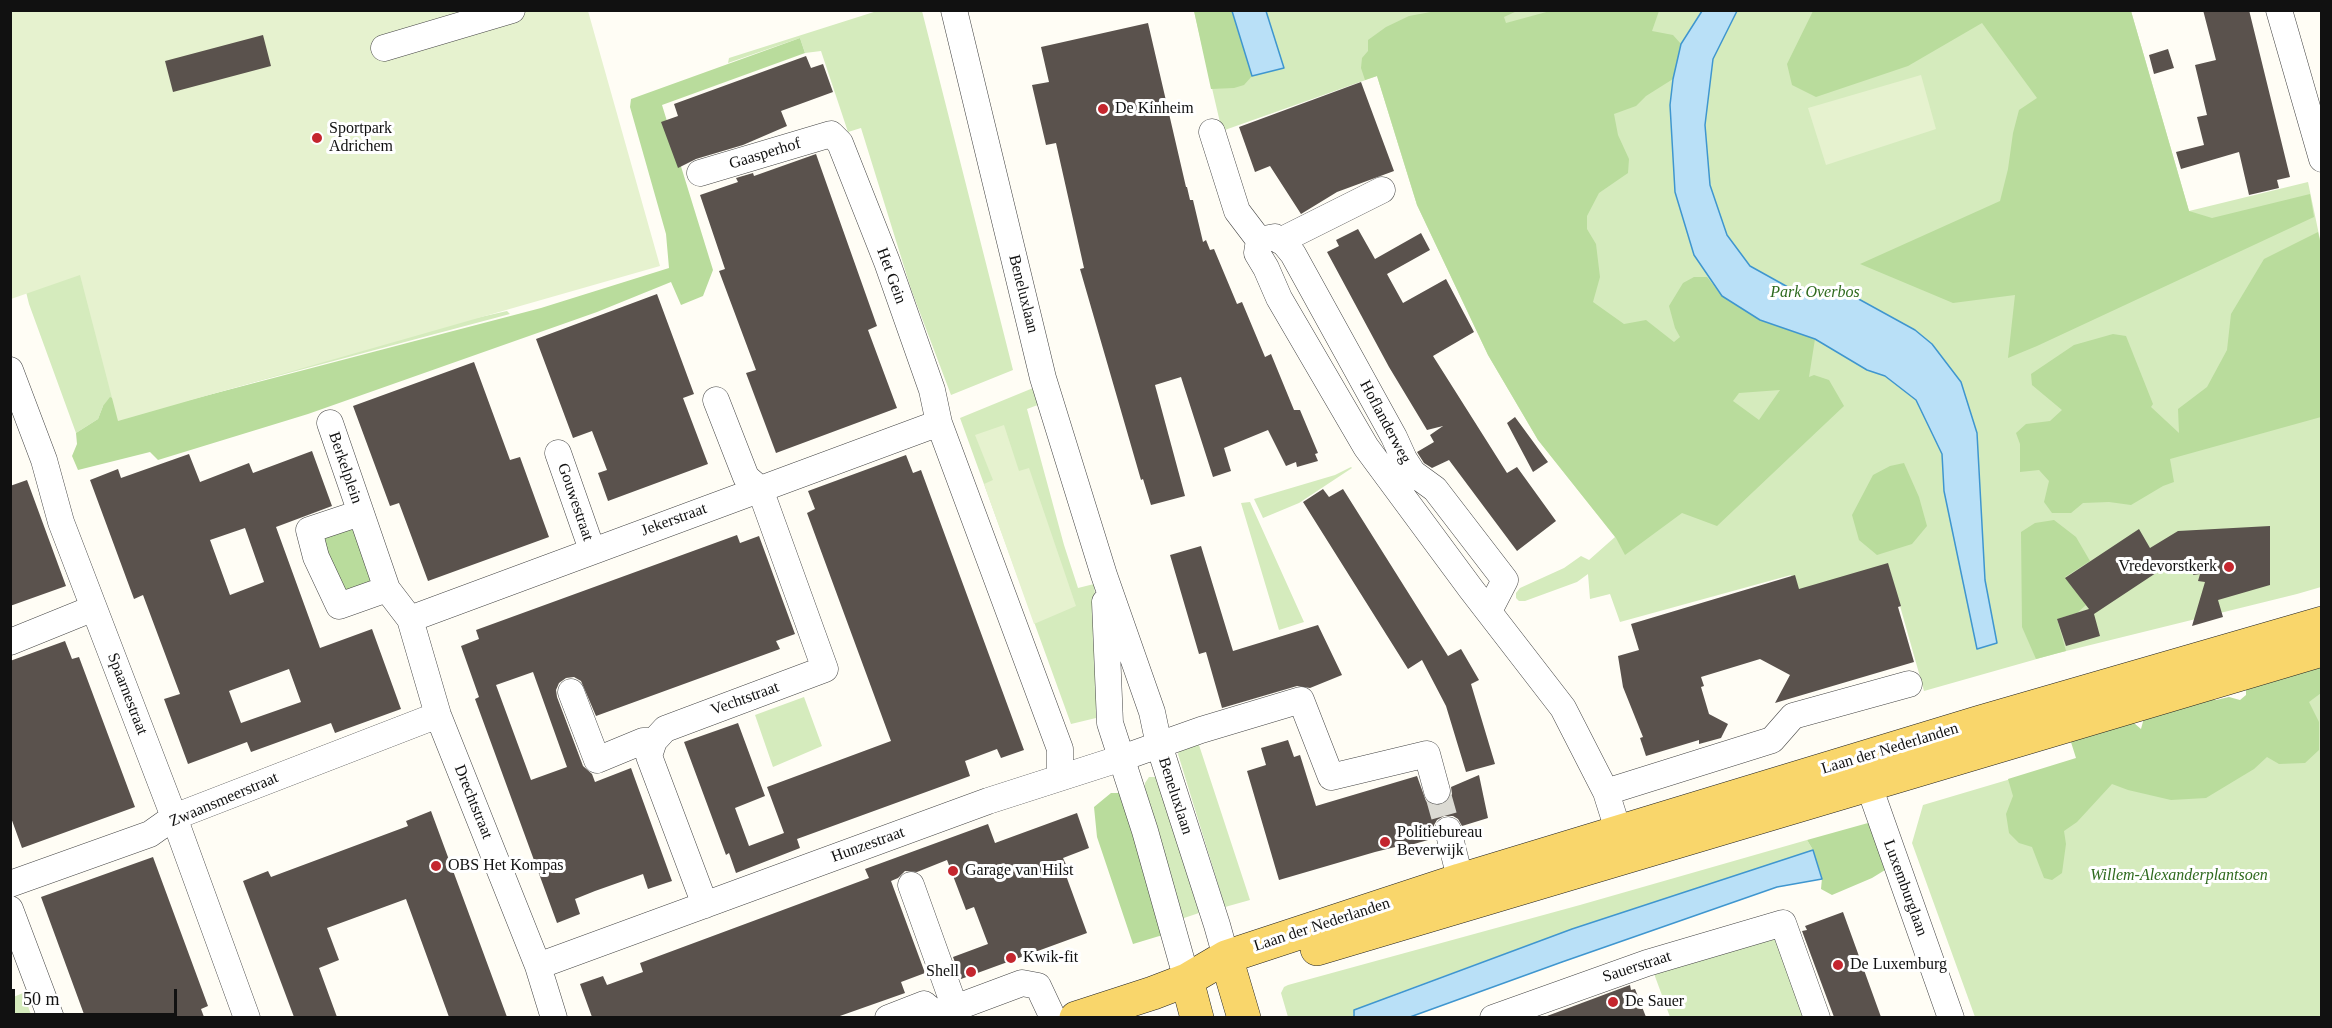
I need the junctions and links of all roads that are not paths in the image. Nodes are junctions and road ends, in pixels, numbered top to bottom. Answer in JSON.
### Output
{"nodes":[{"id":1,"x":513,"y":10,"type":"edge"},
{"id":2,"x":954,"y":10,"type":"edge"},
{"id":3,"x":2279,"y":10,"type":"edge"},
{"id":4,"x":384,"y":48,"type":"dead end"},
{"id":5,"x":1212,"y":132,"type":"dead end"},
{"id":6,"x":831,"y":134,"type":"joint"},
{"id":7,"x":2322,"y":159,"type":"edge"},
{"id":8,"x":700,"y":174,"type":"dead end"},
{"id":9,"x":1383,"y":190,"type":"dead end"},
{"id":10,"x":1276,"y":243,"type":"junction"},
{"id":11,"x":10,"y":370,"type":"edge"},
{"id":12,"x":716,"y":400,"type":"dead end"},
{"id":13,"x":330,"y":423,"type":"dead end"},
{"id":14,"x":939,"y":423,"type":"junction"},
{"id":15,"x":558,"y":453,"type":"dead end"},
{"id":16,"x":760,"y":489,"type":"junction"},
{"id":17,"x":360,"y":513,"type":"junction"},
{"id":18,"x":592,"y":550,"type":"junction"},
{"id":19,"x":1104,"y":575,"type":"junction"},
{"id":20,"x":387,"y":589,"type":"junction"},
{"id":21,"x":94,"y":608,"type":"junction"},
{"id":22,"x":1489,"y":611,"type":"junction"},
{"id":23,"x":410,"y":619,"type":"junction"},
{"id":24,"x":2322,"y":622,"type":"edge"},
{"id":25,"x":10,"y":642,"type":"edge"},
{"id":26,"x":2322,"y":650,"type":"edge"},
{"id":27,"x":1909,"y":684,"type":"dead end"},
{"id":28,"x":571,"y":692,"type":"dead end"},
{"id":29,"x":438,"y":715,"type":"junction"},
{"id":30,"x":654,"y":741,"type":"junction"},
{"id":31,"x":1159,"y":745,"type":"junction"},
{"id":32,"x":1122,"y":758,"type":"junction"},
{"id":33,"x":1864,"y":772,"type":"junction"},
{"id":34,"x":1060,"y":776,"type":"junction"},
{"id":35,"x":1437,"y":791,"type":"tunnel mouth"},
{"id":36,"x":1605,"y":792,"type":"junction"},
{"id":37,"x":174,"y":817,"type":"junction"},
{"id":38,"x":1448,"y":830,"type":"tunnel mouth"},
{"id":39,"x":1622,"y":845,"type":"junction"},
{"id":40,"x":1461,"y":881,"type":"junction"},
{"id":41,"x":10,"y":884,"type":"edge"},
{"id":42,"x":911,"y":885,"type":"dead end"},
{"id":43,"x":705,"y":905,"type":"junction"},
{"id":44,"x":10,"y":909,"type":"edge"},
{"id":45,"x":538,"y":966,"type":"junction"},
{"id":46,"x":1228,"y":966,"type":"junction"},
{"id":47,"x":1187,"y":980,"type":"junction"},
{"id":48,"x":945,"y":1013,"type":"edge"},
{"id":49,"x":51,"y":1017,"type":"edge"},
{"id":50,"x":247,"y":1017,"type":"edge"},
{"id":51,"x":554,"y":1017,"type":"edge"},
{"id":52,"x":888,"y":1017,"type":"edge"},
{"id":53,"x":1053,"y":1017,"type":"edge"},
{"id":54,"x":1076,"y":1017,"type":"edge"},
{"id":55,"x":1197,"y":1017,"type":"edge"},
{"id":56,"x":1244,"y":1017,"type":"edge"},
{"id":57,"x":1493,"y":1017,"type":"edge"},
{"id":58,"x":1817,"y":1017,"type":"edge"},
{"id":59,"x":1951,"y":1017,"type":"edge"}],
"edges":[{"from":1,"to":4,"type":"street"},
{"from":2,"to":19,"type":"street","name":"Beneluxlaan"},
{"from":3,"to":7,"type":"street"},
{"from":5,"to":10,"type":"street","name":"Hoflanderweg"},
{"from":6,"to":8,"type":"street","name":"Gaasperhof"},
{"from":6,"to":14,"type":"street","name":"Het Gein"},
{"from":9,"to":10,"type":"street"},
{"from":10,"to":22,"type":"street","name":"Hoflanderweg"},
{"from":10,"to":22,"type":"street","name":"Hoflanderweg"},
{"from":11,"to":21,"type":"street","name":"Spaarnestraat"},
{"from":12,"to":16,"type":"street"},
{"from":13,"to":17,"type":"street","name":"Berkelplein"},
{"from":14,"to":16,"type":"street","name":"Jekerstraat"},
{"from":14,"to":34,"type":"street"},
{"from":15,"to":18,"type":"street","name":"Gouwestraat"},
{"from":16,"to":18,"type":"street","name":"Jekerstraat"},
{"from":16,"to":30,"type":"street","name":"Vechtstraat"},
{"from":17,"to":20,"type":"street","name":"Berkelplein"},
{"from":17,"to":20,"type":"street","name":"Berkelplein"},
{"from":18,"to":23,"type":"street","name":"Jekerstraat"},
{"from":19,"to":31,"type":"street","name":"Beneluxlaan"},
{"from":19,"to":32,"type":"street","name":"Beneluxlaan"},
{"from":20,"to":23,"type":"street","name":"Berkelplein"},
{"from":21,"to":25,"type":"street"},
{"from":21,"to":37,"type":"street","name":"Spaarnestraat"},
{"from":22,"to":36,"type":"street","name":"Hoflanderweg"},
{"from":23,"to":29,"type":"street","name":"Drechtstraat"},
{"from":24,"to":33,"type":"main road","name":"Laan der Nederlanden"},
{"from":26,"to":33,"type":"main road","name":"Laan der Nederlanden"},
{"from":27,"to":36,"type":"street"},
{"from":28,"to":30,"type":"street"},
{"from":29,"to":37,"type":"street","name":"Zwaansmeerstraat"},
{"from":29,"to":45,"type":"street","name":"Drechtstraat"},
{"from":30,"to":43,"type":"street"},
{"from":31,"to":32,"type":"street","name":"Hunzestraat"},
{"from":31,"to":35,"type":"street","name":"Hunzestraat"},
{"from":31,"to":46,"type":"street","name":"Beneluxlaan"},
{"from":32,"to":34,"type":"street","name":"Hunzestraat"},
{"from":32,"to":47,"type":"street","name":"Beneluxlaan"},
{"from":33,"to":39,"type":"main road","name":"Laan der Nederlanden"},
{"from":33,"to":59,"type":"street","name":"Luxemburglaan"},
{"from":34,"to":43,"type":"street","name":"Hunzestraat"},
{"from":36,"to":39,"type":"street","name":"Hoflanderweg"},
{"from":37,"to":41,"type":"street","name":"Zwaansmeerstraat"},
{"from":37,"to":50,"type":"street","name":"Spaarnestraat"},
{"from":38,"to":40,"type":"street"},
{"from":39,"to":40,"type":"main road","name":"Laan der Nederlanden"},
{"from":40,"to":46,"type":"main road","name":"Laan der Nederlanden"},
{"from":42,"to":48,"type":"street"},
{"from":43,"to":45,"type":"street","name":"Hunzestraat"},
{"from":44,"to":49,"type":"street"},
{"from":45,"to":51,"type":"street","name":"Drechtstraat"},
{"from":46,"to":47,"type":"main road","name":"Laan der Nederlanden"},
{"from":46,"to":56,"type":"main road","name":"Beneluxlaan"},
{"from":47,"to":54,"type":"main road","name":"Laan der Nederlanden"},
{"from":47,"to":55,"type":"main road","name":"Beneluxlaan"},
{"from":48,"to":52,"type":"street"},
{"from":48,"to":53,"type":"street"},
{"from":57,"to":58,"type":"street","name":"Sauerstraat"}]}
